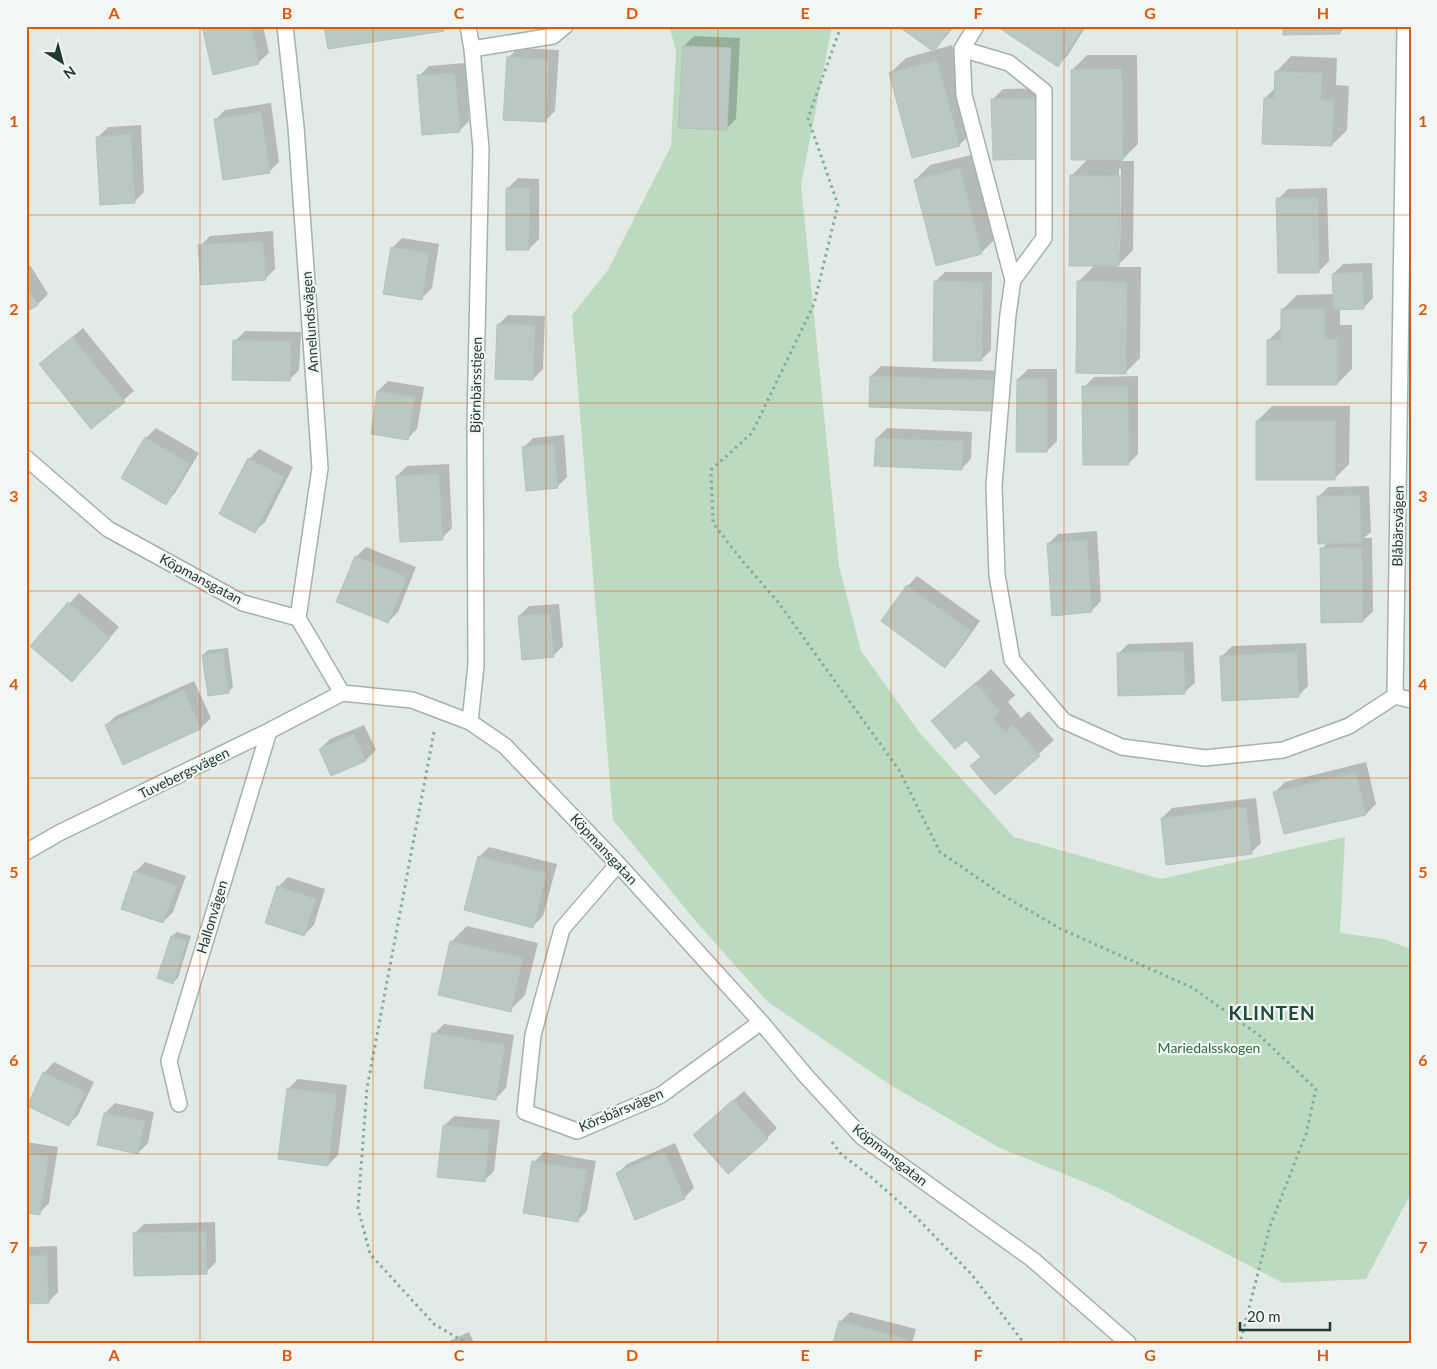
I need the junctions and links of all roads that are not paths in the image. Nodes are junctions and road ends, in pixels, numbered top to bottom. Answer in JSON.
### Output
{"nodes":[{"id":1,"x":285,"y":26,"type":"edge"},
{"id":2,"x":468,"y":26,"type":"edge"},
{"id":3,"x":565,"y":26,"type":"edge"},
{"id":4,"x":976,"y":26,"type":"edge"},
{"id":5,"x":1405,"y":26,"type":"edge"},
{"id":6,"x":472,"y":48,"type":"junction"},
{"id":7,"x":962,"y":49,"type":"junction"},
{"id":8,"x":1013,"y":280,"type":"junction"},
{"id":9,"x":26,"y":458,"type":"edge"},
{"id":10,"x":298,"y":618,"type":"junction"},
{"id":11,"x":342,"y":693,"type":"junction"},
{"id":12,"x":1395,"y":696,"type":"junction"},
{"id":13,"x":1411,"y":700,"type":"edge"},
{"id":14,"x":470,"y":722,"type":"junction"},
{"id":15,"x":269,"y":731,"type":"junction"},
{"id":16,"x":26,"y":852,"type":"edge"},
{"id":17,"x":618,"y":864,"type":"junction"},
{"id":18,"x":761,"y":1022,"type":"junction"},
{"id":19,"x":179,"y":1104,"type":"dead end"},
{"id":20,"x":1128,"y":1343,"type":"edge"}],
"edges":[{"from":1,"to":10,"type":"street","name":"Annelundsvägen"},
{"from":2,"to":6,"type":"street","name":"Björnbärsstigen"},
{"from":3,"to":6,"type":"street"},
{"from":4,"to":7,"type":"street"},
{"from":5,"to":12,"type":"street","name":"Blåbärsvägen"},
{"from":6,"to":14,"type":"street","name":"Björnbärsstigen"},
{"from":7,"to":8,"type":"street"},
{"from":7,"to":8,"type":"street"},
{"from":8,"to":12,"type":"street"},
{"from":9,"to":10,"type":"street","name":"Köpmansgatan"},
{"from":10,"to":11,"type":"street"},
{"from":11,"to":14,"type":"street","name":"Köpmansgatan"},
{"from":11,"to":15,"type":"street","name":"Tuvebergsvägen"},
{"from":12,"to":13,"type":"street"},
{"from":14,"to":17,"type":"street","name":"Köpmansgatan"},
{"from":15,"to":16,"type":"street","name":"Tuvebergsvägen"},
{"from":15,"to":19,"type":"street","name":"Hallonvägen"},
{"from":17,"to":18,"type":"street","name":"Köpmansgatan"},
{"from":17,"to":18,"type":"street","name":"Körsbärsvägen"},
{"from":18,"to":20,"type":"street","name":"Köpmansgatan"}]}
